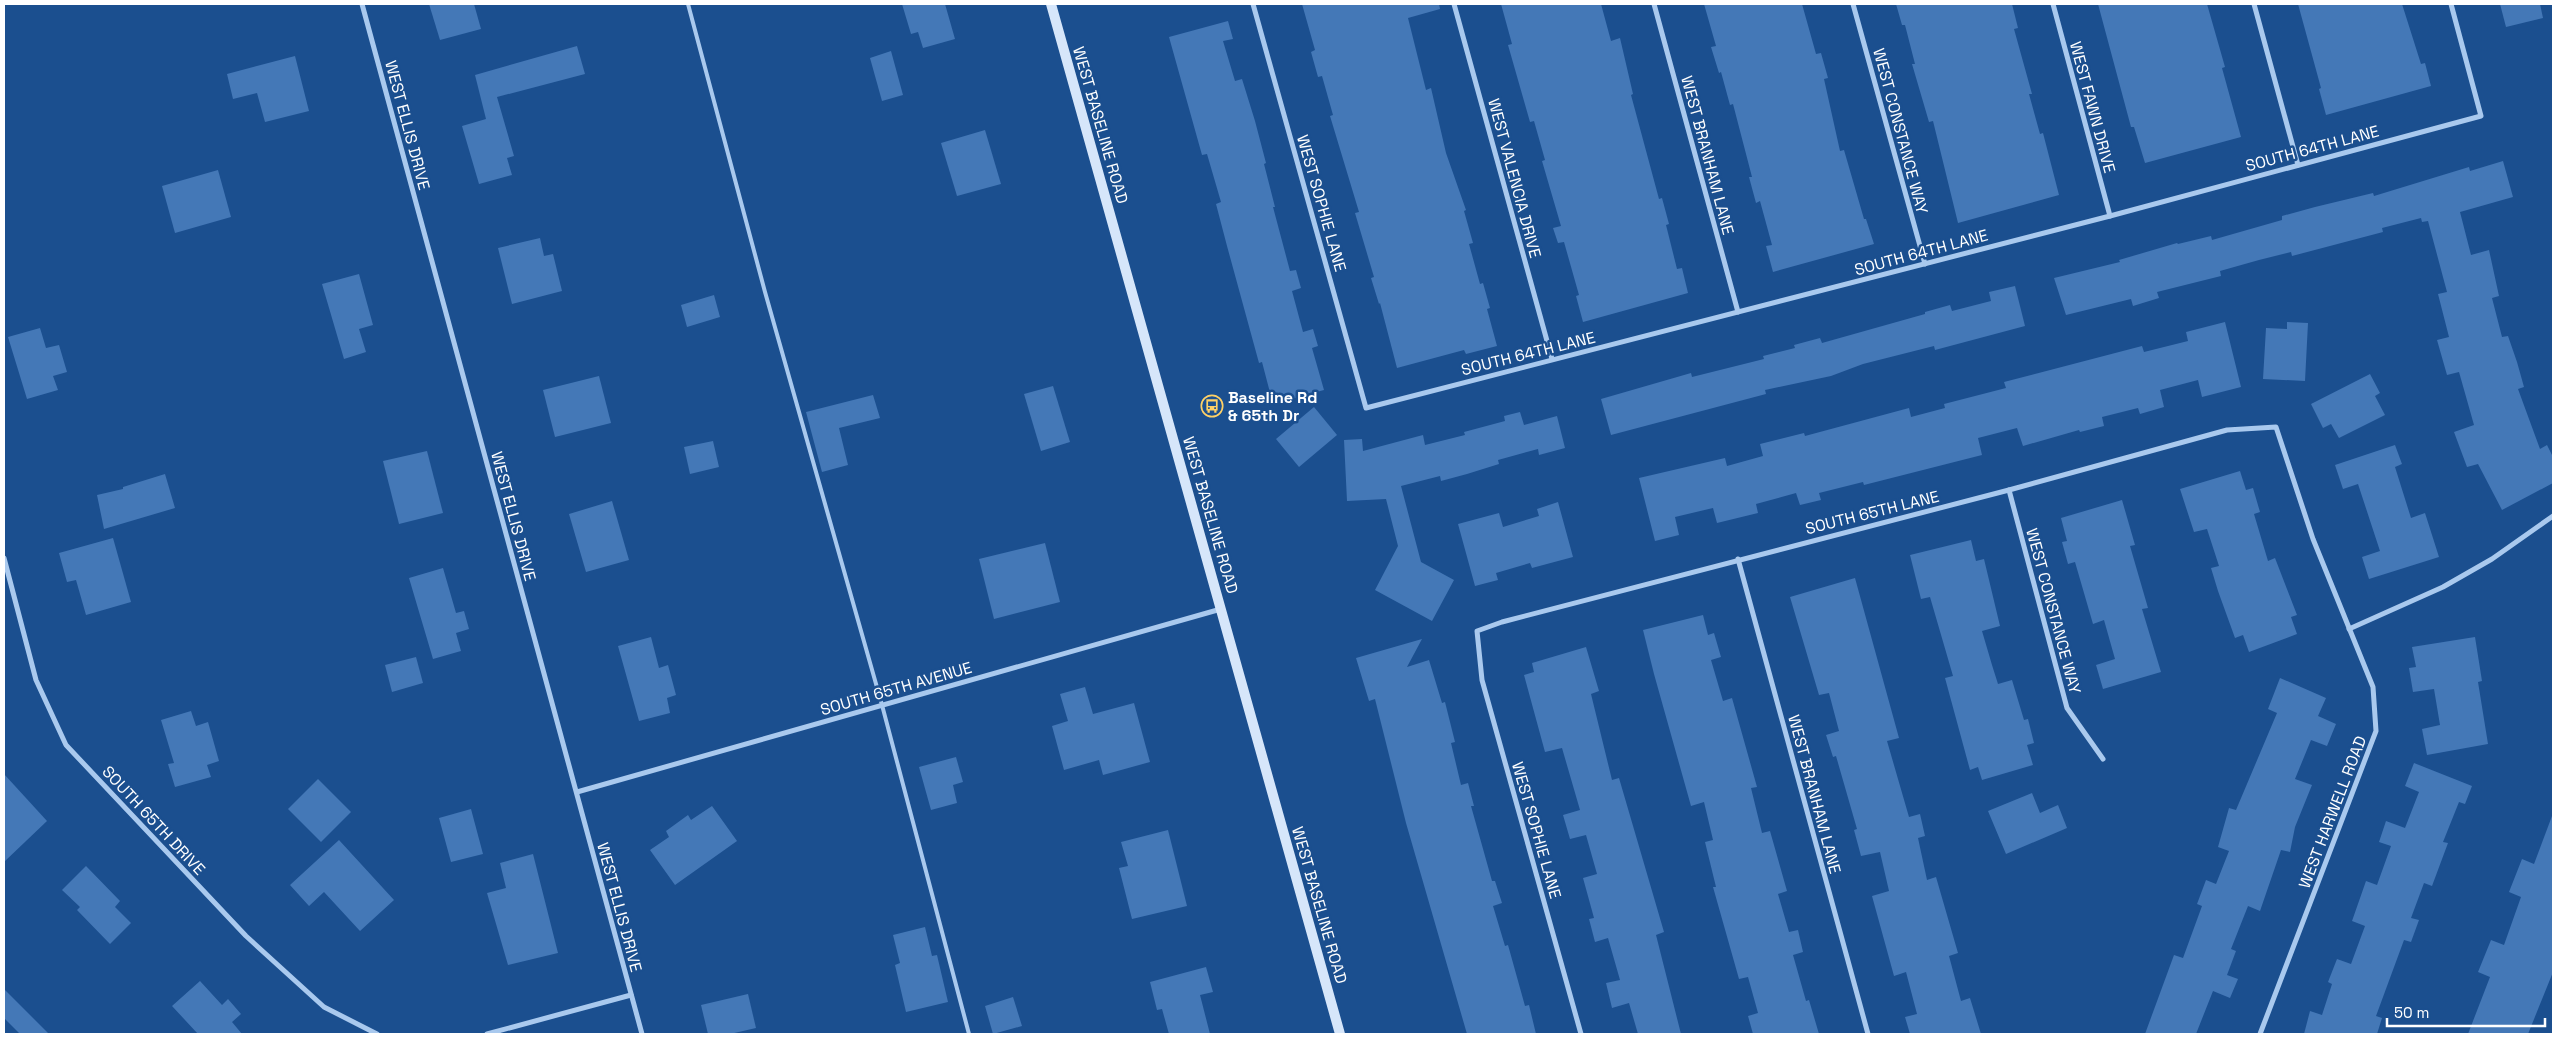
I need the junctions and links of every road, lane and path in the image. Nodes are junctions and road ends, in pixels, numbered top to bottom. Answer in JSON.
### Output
{"nodes":[{"id":1,"x":362,"y":4,"type":"edge"},
{"id":2,"x":688,"y":4,"type":"edge"},
{"id":3,"x":1051,"y":4,"type":"edge"},
{"id":4,"x":1253,"y":4,"type":"edge"},
{"id":5,"x":1454,"y":4,"type":"edge"},
{"id":6,"x":1654,"y":4,"type":"edge"},
{"id":7,"x":1853,"y":4,"type":"edge"},
{"id":8,"x":2053,"y":4,"type":"edge"},
{"id":9,"x":2254,"y":4,"type":"edge"},
{"id":10,"x":2451,"y":4,"type":"edge"},
{"id":11,"x":2298,"y":165,"type":"junction"},
{"id":12,"x":2110,"y":216,"type":"junction"},
{"id":13,"x":1925,"y":264,"type":"junction"},
{"id":14,"x":1738,"y":312,"type":"junction"},
{"id":15,"x":1552,"y":359,"type":"junction"},
{"id":16,"x":1366,"y":408,"type":"joint"},
{"id":17,"x":2276,"y":428,"type":"joint"},
{"id":18,"x":2009,"y":490,"type":"junction"},
{"id":19,"x":2553,"y":516,"type":"edge"},
{"id":20,"x":4,"y":558,"type":"edge"},
{"id":21,"x":1738,"y":560,"type":"junction"},
{"id":22,"x":1222,"y":608,"type":"junction"},
{"id":23,"x":2349,"y":629,"type":"junction"},
{"id":24,"x":1477,"y":631,"type":"joint"},
{"id":25,"x":882,"y":705,"type":"junction"},
{"id":26,"x":2103,"y":759,"type":"dead end"},
{"id":27,"x":577,"y":792,"type":"junction"},
{"id":28,"x":631,"y":995,"type":"junction"},
{"id":29,"x":377,"y":1034,"type":"edge"},
{"id":30,"x":487,"y":1034,"type":"edge"},
{"id":31,"x":642,"y":1034,"type":"edge"},
{"id":32,"x":969,"y":1034,"type":"edge"},
{"id":33,"x":1340,"y":1034,"type":"edge"},
{"id":34,"x":1581,"y":1034,"type":"edge"},
{"id":35,"x":1868,"y":1034,"type":"edge"},
{"id":36,"x":2260,"y":1034,"type":"edge"}],
"edges":[{"from":1,"to":27,"type":"street","name":"WEST ELLIS DRIVE"},
{"from":2,"to":25,"type":"lane"},
{"from":3,"to":22,"type":"main road","name":"WEST BASELINE ROAD"},
{"from":4,"to":16,"type":"street","name":"WEST SOPHIE LANE"},
{"from":5,"to":15,"type":"street","name":"WEST VALENCIA DRIVE"},
{"from":6,"to":14,"type":"street","name":"WEST BRANHAM LANE"},
{"from":7,"to":13,"type":"street","name":"WEST CONSTANCE WAY"},
{"from":8,"to":12,"type":"street","name":"WEST FAWN DRIVE"},
{"from":9,"to":11,"type":"street"},
{"from":10,"to":11,"type":"street","name":"SOUTH 64TH LANE"},
{"from":11,"to":12,"type":"street","name":"SOUTH 64TH LANE"},
{"from":12,"to":13,"type":"street","name":"SOUTH 64TH LANE"},
{"from":13,"to":14,"type":"street","name":"SOUTH 64TH LANE"},
{"from":14,"to":15,"type":"street","name":"SOUTH 64TH LANE"},
{"from":15,"to":16,"type":"street","name":"SOUTH 64TH LANE"},
{"from":17,"to":18,"type":"street","name":"SOUTH 65TH LANE"},
{"from":17,"to":23,"type":"street","name":"WEST HARWELL ROAD"},
{"from":18,"to":21,"type":"street","name":"SOUTH 65TH LANE"},
{"from":18,"to":26,"type":"street","name":"WEST CONSTANCE WAY"},
{"from":19,"to":23,"type":"street"},
{"from":20,"to":29,"type":"street","name":"SOUTH 65TH DRIVE"},
{"from":21,"to":24,"type":"street","name":"SOUTH 65TH LANE"},
{"from":21,"to":35,"type":"street","name":"WEST BRANHAM LANE"},
{"from":22,"to":25,"type":"street","name":"SOUTH 65TH AVENUE"},
{"from":22,"to":33,"type":"main road","name":"WEST BASELINE ROAD"},
{"from":23,"to":36,"type":"street","name":"WEST HARWELL ROAD"},
{"from":24,"to":34,"type":"street","name":"WEST SOPHIE LANE"},
{"from":25,"to":27,"type":"street","name":"SOUTH 65TH AVENUE"},
{"from":25,"to":32,"type":"lane"},
{"from":27,"to":28,"type":"street","name":"WEST ELLIS DRIVE"},
{"from":28,"to":30,"type":"street"},
{"from":28,"to":31,"type":"street","name":"WEST ELLIS DRIVE"}]}
